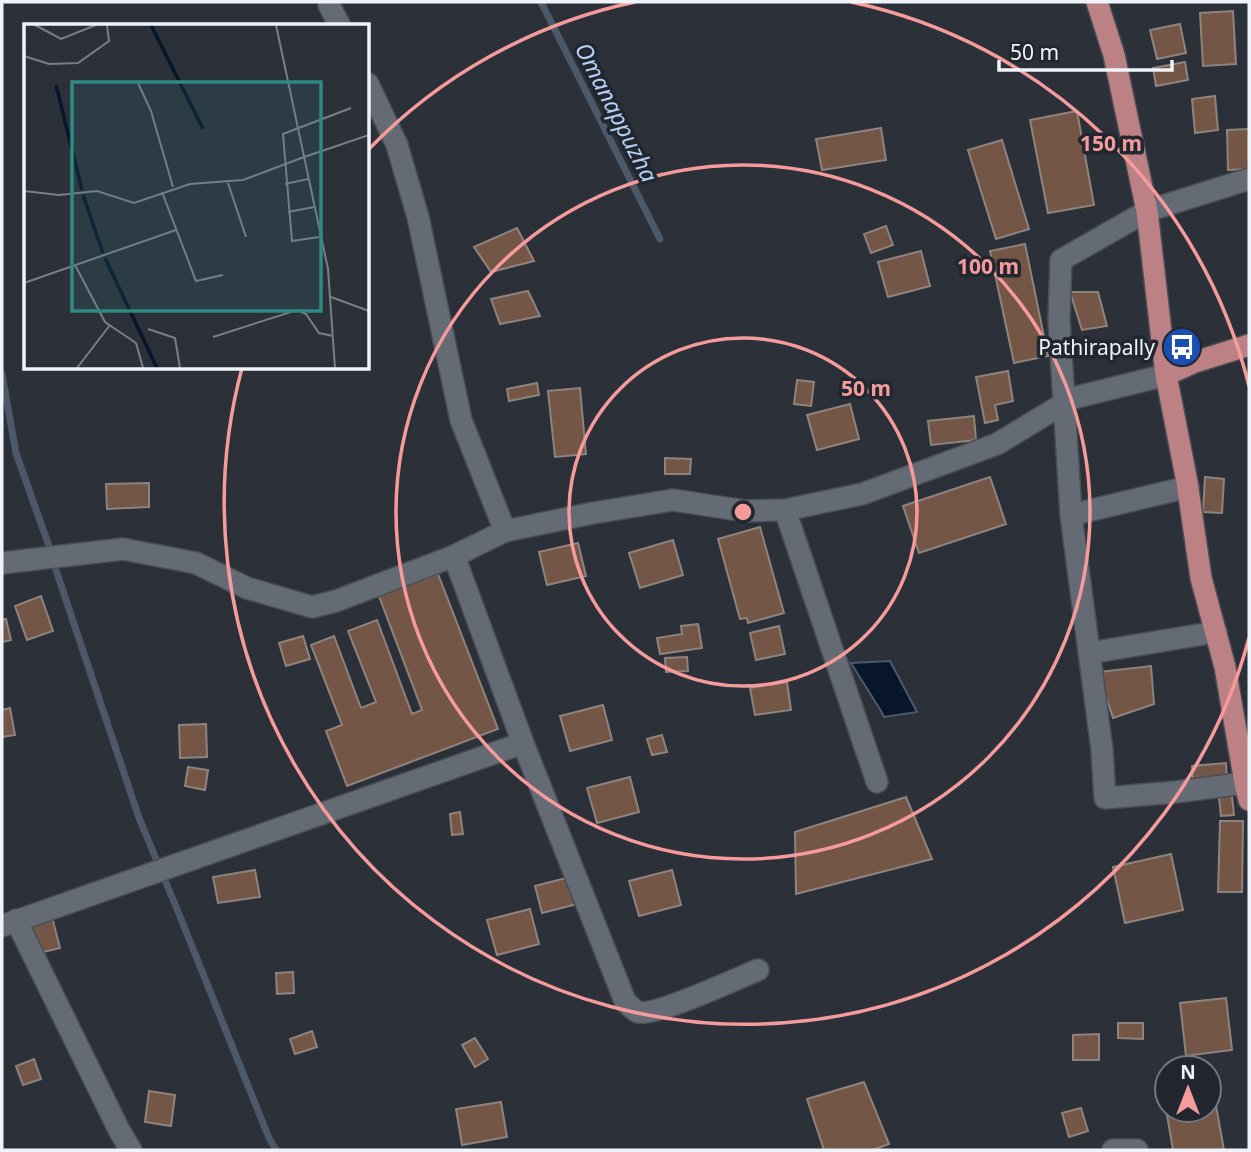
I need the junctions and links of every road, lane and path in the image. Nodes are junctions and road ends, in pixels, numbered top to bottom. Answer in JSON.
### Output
{"nodes":[{"id":1,"x":1097,"y":2,"type":"edge"},
{"id":2,"x":329,"y":5,"type":"dead end"},
{"id":3,"x":339,"y":24,"type":"edge"},
{"id":4,"x":369,"y":86,"type":"edge"},
{"id":5,"x":1249,"y":179,"type":"edge"},
{"id":6,"x":1147,"y":211,"type":"junction"},
{"id":7,"x":1249,"y":345,"type":"edge"},
{"id":8,"x":1167,"y":375,"type":"junction"},
{"id":9,"x":1064,"y":404,"type":"junction"},
{"id":10,"x":1188,"y":487,"type":"junction"},
{"id":11,"x":785,"y":510,"type":"junction"},
{"id":12,"x":1071,"y":515,"type":"junction"},
{"id":13,"x":505,"y":531,"type":"junction"},
{"id":14,"x":454,"y":556,"type":"junction"},
{"id":15,"x":2,"y":563,"type":"edge"},
{"id":16,"x":1216,"y":632,"type":"junction"},
{"id":17,"x":1089,"y":653,"type":"junction"},
{"id":18,"x":523,"y":743,"type":"junction"},
{"id":19,"x":877,"y":782,"type":"dead end"},
{"id":20,"x":1247,"y":791,"type":"edge"},
{"id":21,"x":9,"y":923,"type":"edge"},
{"id":22,"x":758,"y":970,"type":"dead end"},
{"id":23,"x":131,"y":1150,"type":"edge"},
{"id":24,"x":1113,"y":1150,"type":"edge"},
{"id":25,"x":1137,"y":1150,"type":"edge"}],
"edges":[{"from":1,"to":6,"type":"main road"},
{"from":2,"to":3,"type":"street"},
{"from":4,"to":13,"type":"street"},
{"from":5,"to":6,"type":"street"},
{"from":6,"to":8,"type":"main road"},
{"from":6,"to":9,"type":"street"},
{"from":7,"to":8,"type":"main road"},
{"from":8,"to":9,"type":"street"},
{"from":8,"to":10,"type":"main road"},
{"from":9,"to":11,"type":"street"},
{"from":9,"to":12,"type":"street"},
{"from":10,"to":12,"type":"street"},
{"from":10,"to":16,"type":"main road"},
{"from":11,"to":13,"type":"street"},
{"from":11,"to":19,"type":"street"},
{"from":12,"to":17,"type":"street"},
{"from":13,"to":14,"type":"street"},
{"from":14,"to":15,"type":"street"},
{"from":14,"to":18,"type":"street"},
{"from":16,"to":17,"type":"street"},
{"from":16,"to":20,"type":"main road"},
{"from":17,"to":20,"type":"street"},
{"from":18,"to":21,"type":"street"},
{"from":18,"to":22,"type":"street"},
{"from":21,"to":23,"type":"street"},
{"from":24,"to":25,"type":"street"}]}
